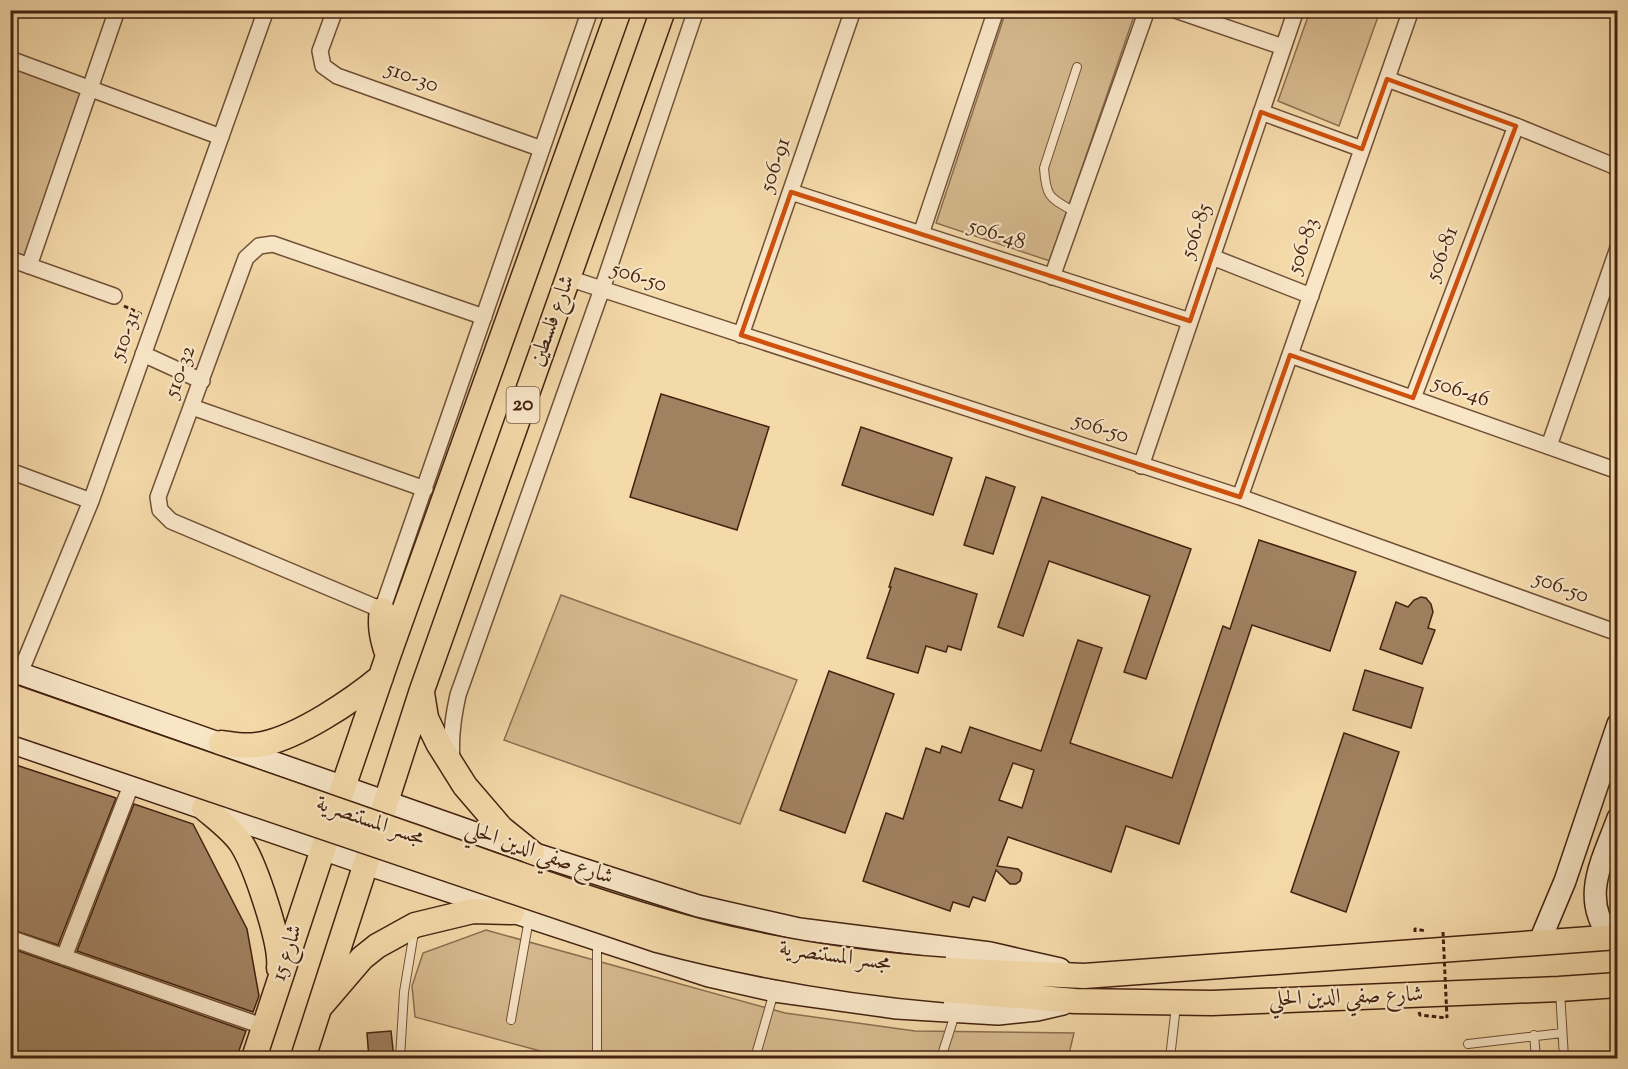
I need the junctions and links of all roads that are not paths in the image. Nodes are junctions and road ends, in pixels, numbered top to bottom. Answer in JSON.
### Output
{"nodes":[{"id":1,"x":117,"y":10,"type":"edge"},
{"id":2,"x":266,"y":10,"type":"edge"},
{"id":3,"x":335,"y":10,"type":"edge"},
{"id":4,"x":590,"y":10,"type":"edge"},
{"id":5,"x":619,"y":10,"type":"edge"},
{"id":6,"x":663,"y":10,"type":"edge"},
{"id":7,"x":696,"y":10,"type":"edge"},
{"id":8,"x":853,"y":10,"type":"edge"},
{"id":9,"x":996,"y":10,"type":"edge"},
{"id":10,"x":1147,"y":10,"type":"edge"},
{"id":11,"x":1175,"y":10,"type":"edge"},
{"id":12,"x":1296,"y":10,"type":"edge"},
{"id":13,"x":1411,"y":10,"type":"edge"},
{"id":14,"x":1283,"y":47,"type":"junction"},
{"id":15,"x":10,"y":59,"type":"edge"},
{"id":16,"x":1077,"y":67,"type":"dead end"},
{"id":17,"x":1387,"y":79,"type":"junction"},
{"id":18,"x":91,"y":89,"type":"junction"},
{"id":19,"x":1261,"y":112,"type":"junction"},
{"id":20,"x":1516,"y":126,"type":"junction"},
{"id":21,"x":221,"y":137,"type":"junction"},
{"id":22,"x":542,"y":149,"type":"junction"},
{"id":23,"x":1362,"y":149,"type":"junction"},
{"id":24,"x":1617,"y":171,"type":"edge"},
{"id":25,"x":790,"y":192,"type":"junction"},
{"id":26,"x":1075,"y":212,"type":"junction"},
{"id":27,"x":921,"y":234,"type":"junction"},
{"id":28,"x":1617,"y":248,"type":"edge"},
{"id":29,"x":1212,"y":257,"type":"junction"},
{"id":30,"x":10,"y":259,"type":"edge"},
{"id":31,"x":28,"y":266,"type":"junction"},
{"id":32,"x":1052,"y":277,"type":"junction"},
{"id":33,"x":568,"y":278,"type":"junction"},
{"id":34,"x":602,"y":289,"type":"junction"},
{"id":35,"x":114,"y":296,"type":"road end"},
{"id":36,"x":1311,"y":296,"type":"junction"},
{"id":37,"x":484,"y":317,"type":"junction"},
{"id":38,"x":1190,"y":321,"type":"junction"},
{"id":39,"x":741,"y":335,"type":"junction"},
{"id":40,"x":143,"y":354,"type":"junction"},
{"id":41,"x":1290,"y":355,"type":"junction"},
{"id":42,"x":202,"y":381,"type":"junction"},
{"id":43,"x":1413,"y":398,"type":"junction"},
{"id":44,"x":192,"y":406,"type":"junction"},
{"id":45,"x":1549,"y":446,"type":"junction"},
{"id":46,"x":1142,"y":466,"type":"junction"},
{"id":47,"x":10,"y":471,"type":"edge"},
{"id":48,"x":1617,"y":471,"type":"edge"},
{"id":49,"x":424,"y":489,"type":"junction"},
{"id":50,"x":1240,"y":497,"type":"junction"},
{"id":51,"x":91,"y":501,"type":"junction"},
{"id":52,"x":382,"y":610,"type":"junction"},
{"id":53,"x":1617,"y":633,"type":"edge"},
{"id":54,"x":384,"y":666,"type":"junction"},
{"id":55,"x":15,"y":672,"type":"edge"},
{"id":56,"x":422,"y":690,"type":"junction"},
{"id":57,"x":10,"y":696,"type":"edge"},
{"id":58,"x":10,"y":721,"type":"edge"},
{"id":59,"x":1617,"y":724,"type":"edge"},
{"id":60,"x":10,"y":742,"type":"edge"},
{"id":61,"x":221,"y":743,"type":"junction"},
{"id":62,"x":452,"y":766,"type":"junction"},
{"id":63,"x":1610,"y":772,"type":"edge"},
{"id":64,"x":132,"y":783,"type":"junction"},
{"id":65,"x":341,"y":793,"type":"junction"},
{"id":66,"x":204,"y":808,"type":"junction"},
{"id":67,"x":384,"y":808,"type":"junction"},
{"id":68,"x":1585,"y":822,"type":"junction"},
{"id":69,"x":1615,"y":824,"type":"edge"},
{"id":70,"x":325,"y":843,"type":"junction"},
{"id":71,"x":532,"y":853,"type":"junction"},
{"id":72,"x":368,"y":858,"type":"junction"},
{"id":73,"x":520,"y":915,"type":"junction"},
{"id":74,"x":415,"y":925,"type":"junction"},
{"id":75,"x":10,"y":938,"type":"edge"},
{"id":76,"x":1614,"y":938,"type":"edge"},
{"id":77,"x":597,"y":940,"type":"junction"},
{"id":78,"x":1539,"y":943,"type":"junction"},
{"id":79,"x":64,"y":957,"type":"junction"},
{"id":80,"x":1084,"y":976,"type":"junction"},
{"id":81,"x":945,"y":980,"type":"junction"},
{"id":82,"x":1617,"y":985,"type":"edge"},
{"id":83,"x":1559,"y":989,"type":"junction"},
{"id":84,"x":276,"y":990,"type":"junction"},
{"id":85,"x":775,"y":991,"type":"junction"},
{"id":86,"x":1075,"y":1001,"type":"junction"},
{"id":87,"x":1176,"y":1003,"type":"junction"},
{"id":88,"x":320,"y":1007,"type":"junction"},
{"id":89,"x":956,"y":1012,"type":"junction"},
{"id":90,"x":511,"y":1020,"type":"dead end"},
{"id":91,"x":265,"y":1027,"type":"junction"},
{"id":92,"x":1562,"y":1033,"type":"junction"},
{"id":93,"x":1534,"y":1035,"type":"junction"},
{"id":94,"x":1468,"y":1044,"type":"dead end"},
{"id":95,"x":254,"y":1059,"type":"edge"},
{"id":96,"x":303,"y":1059,"type":"edge"},
{"id":97,"x":400,"y":1059,"type":"edge"},
{"id":98,"x":597,"y":1059,"type":"edge"},
{"id":99,"x":755,"y":1059,"type":"edge"},
{"id":100,"x":941,"y":1059,"type":"edge"},
{"id":101,"x":1170,"y":1059,"type":"edge"},
{"id":102,"x":1536,"y":1059,"type":"edge"},
{"id":103,"x":1564,"y":1059,"type":"edge"}],
"edges":[{"from":1,"to":18,"type":"street"},
{"from":2,"to":21,"type":"street","name":"510-31"},
{"from":3,"to":22,"type":"street","name":"510-30"},
{"from":4,"to":22,"type":"street"},
{"from":5,"to":54,"type":"main road","name":"شارع فلسطين","number":"20"},
{"from":6,"to":33,"type":"main road","name":"شارع فلسطين","number":"20"},
{"from":7,"to":34,"type":"street"},
{"from":8,"to":25,"type":"street","name":"506-91"},
{"from":9,"to":27,"type":"street"},
{"from":10,"to":26,"type":"street"},
{"from":11,"to":14,"type":"street"},
{"from":12,"to":14,"type":"street","name":"506-85"},
{"from":13,"to":17,"type":"street","name":"506-83"},
{"from":14,"to":19,"type":"street","name":"506-85"},
{"from":15,"to":18,"type":"street"},
{"from":16,"to":26,"type":"lane"},
{"from":17,"to":20,"type":"street"},
{"from":17,"to":23,"type":"street","name":"506-83"},
{"from":18,"to":21,"type":"street"},
{"from":18,"to":31,"type":"street"},
{"from":19,"to":23,"type":"street"},
{"from":19,"to":29,"type":"street","name":"506-85"},
{"from":20,"to":24,"type":"street"},
{"from":20,"to":43,"type":"street","name":"506-81"},
{"from":21,"to":40,"type":"street","name":"510-31"},
{"from":22,"to":37,"type":"street"},
{"from":23,"to":36,"type":"street","name":"506-83"},
{"from":25,"to":27,"type":"street","name":"506-48"},
{"from":25,"to":39,"type":"street","name":"506-91"},
{"from":26,"to":32,"type":"street"},
{"from":27,"to":32,"type":"street","name":"506-48"},
{"from":28,"to":45,"type":"street"},
{"from":29,"to":36,"type":"street"},
{"from":29,"to":38,"type":"street","name":"506-85"},
{"from":30,"to":31,"type":"street"},
{"from":31,"to":35,"type":"street"},
{"from":32,"to":38,"type":"street","name":"506-48"},
{"from":33,"to":34,"type":"street","name":"506-50"},
{"from":33,"to":56,"type":"main road","name":"شارع فلسطين","number":"20"},
{"from":34,"to":39,"type":"street","name":"506-50"},
{"from":34,"to":62,"type":"street"},
{"from":36,"to":41,"type":"street","name":"506-83"},
{"from":37,"to":42,"type":"street","name":"510-32"},
{"from":37,"to":49,"type":"street"},
{"from":38,"to":46,"type":"street","name":"506-85"},
{"from":39,"to":46,"type":"street","name":"506-50"},
{"from":40,"to":42,"type":"street"},
{"from":40,"to":51,"type":"street","name":"510-31"},
{"from":41,"to":43,"type":"street","name":"506-46"},
{"from":41,"to":50,"type":"street","name":"506-83"},
{"from":42,"to":44,"type":"street","name":"510-32"},
{"from":43,"to":45,"type":"street","name":"506-46"},
{"from":44,"to":49,"type":"street"},
{"from":44,"to":52,"type":"street","name":"510-32"},
{"from":45,"to":48,"type":"street","name":"506-46"},
{"from":46,"to":50,"type":"street","name":"506-50"},
{"from":47,"to":51,"type":"street"},
{"from":49,"to":52,"type":"street"},
{"from":50,"to":53,"type":"street","name":"506-50"},
{"from":51,"to":55,"type":"street","name":"510-31"},
{"from":52,"to":54,"type":"main road"},
{"from":54,"to":61,"type":"main road"},
{"from":54,"to":65,"type":"main road","name":"شارع فلسطين","number":"20"},
{"from":55,"to":61,"type":"street","name":"شارع صفي الدين الحلي"},
{"from":56,"to":62,"type":"main road"},
{"from":56,"to":67,"type":"main road","name":"شارع فلسطين","number":"20"},
{"from":57,"to":81,"type":"main road","name":"مجسر المستنصرية","bridge":true},
{"from":58,"to":81,"type":"main road","name":"مجسر المستنصرية","bridge":true},
{"from":59,"to":63,"type":"street"},
{"from":60,"to":64,"type":"street","name":"شارع صفي الدين الحلي"},
{"from":61,"to":65,"type":"street","name":"شارع صفي الدين الحلي"},
{"from":62,"to":71,"type":"main road"},
{"from":63,"to":68,"type":"street"},
{"from":64,"to":66,"type":"street","name":"شارع صفي الدين الحلي"},
{"from":64,"to":79,"type":"street"},
{"from":65,"to":67,"type":"street","name":"شارع صفي الدين الحلي"},
{"from":66,"to":70,"type":"street","name":"شارع صفي الدين الحلي"},
{"from":66,"to":84,"type":"main road"},
{"from":67,"to":71,"type":"street","name":"شارع صفي الدين الحلي"},
{"from":68,"to":69,"type":"street"},
{"from":68,"to":78,"type":"street"},
{"from":69,"to":76,"type":"street"},
{"from":70,"to":72,"type":"street","name":"شارع صفي الدين الحلي"},
{"from":70,"to":84,"type":"main road","name":"شارع 15"},
{"from":71,"to":80,"type":"street","name":"شارع صفي الدين الحلي"},
{"from":72,"to":73,"type":"street","name":"شارع صفي الدين الحلي"},
{"from":72,"to":88,"type":"main road","name":"شارع 15"},
{"from":73,"to":74,"type":"main road"},
{"from":73,"to":77,"type":"street","name":"شارع صفي الدين الحلي"},
{"from":73,"to":90,"type":"lane"},
{"from":74,"to":88,"type":"main road"},
{"from":74,"to":97,"type":"lane"},
{"from":75,"to":79,"type":"street"},
{"from":76,"to":78,"type":"main road","name":"شارع صفي الدين الحلي"},
{"from":77,"to":85,"type":"street","name":"شارع صفي الدين الحلي"},
{"from":77,"to":98,"type":"lane"},
{"from":78,"to":80,"type":"main road","name":"شارع صفي الدين الحلي"},
{"from":79,"to":91,"type":"street"},
{"from":80,"to":81,"type":"main road","name":"شارع صفي الدين الحلي"},
{"from":81,"to":86,"type":"main road","name":"شارع صفي الدين الحلي"},
{"from":82,"to":83,"type":"main road","name":"شارع صفي الدين الحلي"},
{"from":83,"to":87,"type":"main road","name":"شارع صفي الدين الحلي"},
{"from":83,"to":92,"type":"lane"},
{"from":84,"to":91,"type":"main road","name":"شارع 15"},
{"from":85,"to":89,"type":"street","name":"شارع صفي الدين الحلي"},
{"from":85,"to":99,"type":"lane"},
{"from":86,"to":87,"type":"main road","name":"شارع صفي الدين الحلي"},
{"from":86,"to":89,"type":"street","name":"شارع صفي الدين الحلي"},
{"from":87,"to":101,"type":"lane"},
{"from":88,"to":96,"type":"main road","name":"شارع 15"},
{"from":89,"to":100,"type":"lane"},
{"from":91,"to":95,"type":"main road","name":"شارع 15"},
{"from":92,"to":93,"type":"lane"},
{"from":92,"to":103,"type":"lane"},
{"from":93,"to":94,"type":"lane"},
{"from":93,"to":102,"type":"lane"}]}
